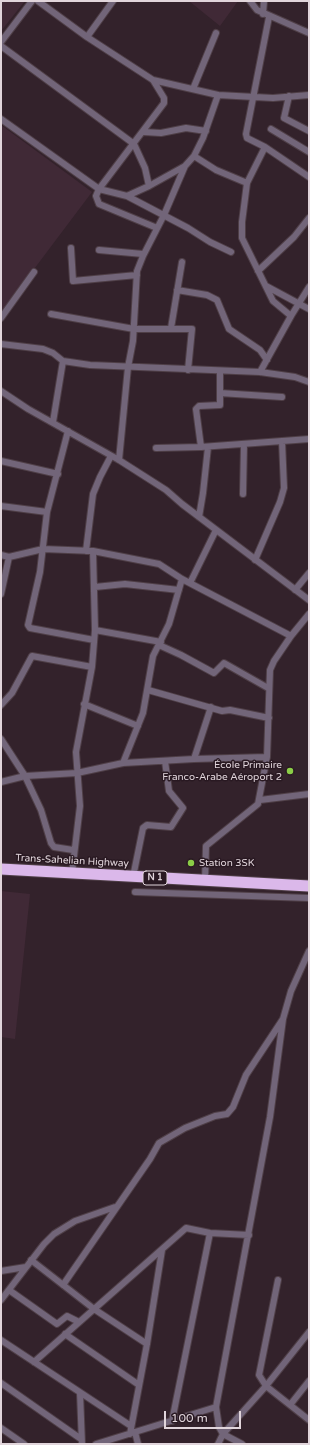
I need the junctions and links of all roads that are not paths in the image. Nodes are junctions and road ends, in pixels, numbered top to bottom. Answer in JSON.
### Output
{"nodes":[{"id":1,"x":32,"y":1,"type":"edge"},
{"id":2,"x":38,"y":1,"type":"edge"},
{"id":3,"x":113,"y":1,"type":"edge"},
{"id":4,"x":250,"y":1,"type":"edge"},
{"id":5,"x":264,"y":1,"type":"edge"},
{"id":6,"x":266,"y":15,"type":"junction"},
{"id":7,"x":216,"y":33,"type":"dead end"},
{"id":8,"x":309,"y":33,"type":"edge"},
{"id":9,"x":87,"y":37,"type":"junction"},
{"id":10,"x":1,"y":42,"type":"edge"},
{"id":11,"x":1,"y":46,"type":"edge"},
{"id":12,"x":153,"y":80,"type":"junction"},
{"id":13,"x":193,"y":89,"type":"junction"},
{"id":14,"x":218,"y":94,"type":"junction"},
{"id":15,"x":309,"y":95,"type":"edge"},
{"id":16,"x":289,"y":96,"type":"junction"},
{"id":17,"x":252,"y":97,"type":"junction"},
{"id":18,"x":1,"y":119,"type":"edge"},
{"id":19,"x":271,"y":129,"type":"dead end"},
{"id":20,"x":206,"y":131,"type":"junction"},
{"id":21,"x":309,"y":131,"type":"edge"},
{"id":22,"x":144,"y":132,"type":"junction"},
{"id":23,"x":134,"y":144,"type":"junction"},
{"id":24,"x":265,"y":147,"type":"junction"},
{"id":25,"x":309,"y":152,"type":"edge"},
{"id":26,"x":194,"y":156,"type":"junction"},
{"id":27,"x":185,"y":166,"type":"junction"},
{"id":28,"x":309,"y":177,"type":"edge"},
{"id":29,"x":247,"y":183,"type":"junction"},
{"id":30,"x":149,"y":186,"type":"junction"},
{"id":31,"x":99,"y":189,"type":"junction"},
{"id":32,"x":127,"y":196,"type":"junction"},
{"id":33,"x":164,"y":215,"type":"junction"},
{"id":34,"x":309,"y":218,"type":"edge"},
{"id":35,"x":157,"y":228,"type":"junction"},
{"id":36,"x":71,"y":248,"type":"dead end"},
{"id":37,"x":100,"y":250,"type":"dead end"},
{"id":38,"x":231,"y":252,"type":"dead end"},
{"id":39,"x":143,"y":254,"type":"junction"},
{"id":40,"x":182,"y":262,"type":"dead end"},
{"id":41,"x":258,"y":271,"type":"junction"},
{"id":42,"x":34,"y":272,"type":"dead end"},
{"id":43,"x":137,"y":275,"type":"junction"},
{"id":44,"x":266,"y":286,"type":"junction"},
{"id":45,"x":309,"y":287,"type":"edge"},
{"id":46,"x":177,"y":290,"type":"junction"},
{"id":47,"x":298,"y":303,"type":"junction"},
{"id":48,"x":309,"y":309,"type":"edge"},
{"id":49,"x":51,"y":314,"type":"dead end"},
{"id":50,"x":291,"y":316,"type":"junction"},
{"id":51,"x":1,"y":318,"type":"edge"},
{"id":52,"x":171,"y":328,"type":"junction"},
{"id":53,"x":134,"y":329,"type":"junction"},
{"id":54,"x":1,"y":344,"type":"edge"},
{"id":55,"x":267,"y":360,"type":"junction"},
{"id":56,"x":63,"y":361,"type":"junction"},
{"id":57,"x":128,"y":367,"type":"junction"},
{"id":58,"x":188,"y":370,"type":"junction"},
{"id":59,"x":220,"y":371,"type":"junction"},
{"id":60,"x":260,"y":372,"type":"junction"},
{"id":61,"x":309,"y":382,"type":"edge"},
{"id":62,"x":1,"y":391,"type":"edge"},
{"id":63,"x":220,"y":393,"type":"junction"},
{"id":64,"x":282,"y":397,"type":"dead end"},
{"id":65,"x":53,"y":422,"type":"junction"},
{"id":66,"x":68,"y":431,"type":"junction"},
{"id":67,"x":309,"y":439,"type":"edge"},
{"id":68,"x":282,"y":441,"type":"junction"},
{"id":69,"x":244,"y":444,"type":"junction"},
{"id":70,"x":205,"y":447,"type":"junction"},
{"id":71,"x":156,"y":448,"type":"dead end"},
{"id":72,"x":111,"y":456,"type":"junction"},
{"id":73,"x":119,"y":460,"type":"junction"},
{"id":74,"x":1,"y":461,"type":"edge"},
{"id":75,"x":58,"y":474,"type":"junction"},
{"id":76,"x":243,"y":494,"type":"dead end"},
{"id":77,"x":1,"y":506,"type":"edge"},
{"id":78,"x":47,"y":512,"type":"junction"},
{"id":79,"x":198,"y":517,"type":"junction"},
{"id":80,"x":216,"y":530,"type":"junction"},
{"id":81,"x":44,"y":549,"type":"junction"},
{"id":82,"x":90,"y":551,"type":"junction"},
{"id":83,"x":1,"y":555,"type":"edge"},
{"id":84,"x":9,"y":557,"type":"junction"},
{"id":85,"x":255,"y":560,"type":"junction"},
{"id":86,"x":309,"y":574,"type":"edge"},
{"id":87,"x":182,"y":579,"type":"junction"},
{"id":88,"x":190,"y":583,"type":"junction"},
{"id":89,"x":95,"y":587,"type":"junction"},
{"id":90,"x":179,"y":590,"type":"junction"},
{"id":91,"x":295,"y":590,"type":"junction"},
{"id":92,"x":1,"y":594,"type":"edge"},
{"id":93,"x":309,"y":600,"type":"edge"},
{"id":94,"x":309,"y":614,"type":"edge"},
{"id":95,"x":95,"y":630,"type":"junction"},
{"id":96,"x":291,"y":636,"type":"junction"},
{"id":97,"x":94,"y":640,"type":"junction"},
{"id":98,"x":160,"y":643,"type":"junction"},
{"id":99,"x":92,"y":667,"type":"junction"},
{"id":100,"x":268,"y":688,"type":"junction"},
{"id":101,"x":148,"y":690,"type":"junction"},
{"id":102,"x":84,"y":704,"type":"junction"},
{"id":103,"x":1,"y":705,"type":"edge"},
{"id":104,"x":211,"y":707,"type":"junction"},
{"id":105,"x":269,"y":718,"type":"junction"},
{"id":106,"x":138,"y":726,"type":"junction"},
{"id":107,"x":1,"y":739,"type":"edge"},
{"id":108,"x":267,"y":757,"type":"junction"},
{"id":109,"x":194,"y":759,"type":"junction"},
{"id":110,"x":165,"y":761,"type":"junction"},
{"id":111,"x":123,"y":763,"type":"junction"},
{"id":112,"x":77,"y":773,"type":"junction"},
{"id":113,"x":25,"y":776,"type":"junction"},
{"id":114,"x":1,"y":782,"type":"edge"},
{"id":115,"x":309,"y":794,"type":"edge"},
{"id":116,"x":260,"y":800,"type":"junction"},
{"id":117,"x":73,"y":850,"type":"junction"},
{"id":118,"x":1,"y":869,"type":"edge"},
{"id":119,"x":72,"y":873,"type":"junction"},
{"id":120,"x":133,"y":876,"type":"junction"},
{"id":121,"x":205,"y":881,"type":"junction"},
{"id":122,"x":309,"y":886,"type":"edge"},
{"id":123,"x":135,"y":892,"type":"dead end"},
{"id":124,"x":309,"y":898,"type":"edge"},
{"id":125,"x":309,"y":951,"type":"edge"},
{"id":126,"x":284,"y":1019,"type":"junction"},
{"id":127,"x":120,"y":1203,"type":"junction"},
{"id":128,"x":210,"y":1233,"type":"junction"},
{"id":129,"x":249,"y":1235,"type":"junction"},
{"id":130,"x":162,"y":1250,"type":"junction"},
{"id":131,"x":31,"y":1260,"type":"junction"},
{"id":132,"x":26,"y":1267,"type":"junction"},
{"id":133,"x":1,"y":1271,"type":"edge"},
{"id":134,"x":278,"y":1280,"type":"dead end"},
{"id":135,"x":63,"y":1285,"type":"junction"},
{"id":136,"x":9,"y":1290,"type":"junction"},
{"id":137,"x":1,"y":1300,"type":"edge"},
{"id":138,"x":94,"y":1308,"type":"junction"},
{"id":139,"x":79,"y":1322,"type":"junction"},
{"id":140,"x":309,"y":1332,"type":"edge"},
{"id":141,"x":65,"y":1334,"type":"junction"},
{"id":142,"x":1,"y":1340,"type":"edge"},
{"id":143,"x":147,"y":1344,"type":"junction"},
{"id":144,"x":34,"y":1362,"type":"junction"},
{"id":145,"x":309,"y":1381,"type":"edge"},
{"id":146,"x":1,"y":1384,"type":"edge"},
{"id":147,"x":139,"y":1385,"type":"junction"},
{"id":148,"x":266,"y":1386,"type":"junction"},
{"id":149,"x":80,"y":1393,"type":"junction"},
{"id":150,"x":290,"y":1405,"type":"junction"},
{"id":151,"x":216,"y":1407,"type":"junction"},
{"id":152,"x":309,"y":1420,"type":"edge"},
{"id":153,"x":172,"y":1421,"type":"junction"},
{"id":154,"x":1,"y":1428,"type":"edge"},
{"id":155,"x":132,"y":1431,"type":"junction"},
{"id":156,"x":223,"y":1434,"type":"junction"},
{"id":157,"x":81,"y":1441,"type":"edge"},
{"id":158,"x":24,"y":1444,"type":"edge"},
{"id":159,"x":96,"y":1444,"type":"edge"},
{"id":160,"x":138,"y":1444,"type":"edge"},
{"id":161,"x":218,"y":1444,"type":"edge"},
{"id":162,"x":242,"y":1444,"type":"edge"}],
"edges":[{"from":1,"to":10,"type":"street"},
{"from":2,"to":9,"type":"street"},
{"from":3,"to":9,"type":"street"},
{"from":4,"to":6,"type":"street"},
{"from":5,"to":6,"type":"street"},
{"from":6,"to":8,"type":"street"},
{"from":6,"to":17,"type":"street"},
{"from":7,"to":13,"type":"street"},
{"from":9,"to":12,"type":"street"},
{"from":11,"to":23,"type":"street"},
{"from":12,"to":13,"type":"street"},
{"from":12,"to":22,"type":"street"},
{"from":13,"to":14,"type":"street"},
{"from":14,"to":17,"type":"street"},
{"from":14,"to":20,"type":"street"},
{"from":15,"to":16,"type":"street"},
{"from":16,"to":17,"type":"street"},
{"from":16,"to":21,"type":"street"},
{"from":17,"to":24,"type":"street"},
{"from":18,"to":31,"type":"street"},
{"from":19,"to":25,"type":"street"},
{"from":20,"to":22,"type":"street"},
{"from":20,"to":26,"type":"street"},
{"from":22,"to":23,"type":"street"},
{"from":23,"to":30,"type":"street"},
{"from":23,"to":31,"type":"street"},
{"from":24,"to":28,"type":"street"},
{"from":24,"to":29,"type":"street"},
{"from":26,"to":27,"type":"street"},
{"from":26,"to":29,"type":"street"},
{"from":27,"to":30,"type":"street"},
{"from":27,"to":33,"type":"street"},
{"from":29,"to":41,"type":"street"},
{"from":30,"to":32,"type":"street"},
{"from":31,"to":32,"type":"street"},
{"from":31,"to":35,"type":"street"},
{"from":32,"to":33,"type":"street"},
{"from":33,"to":35,"type":"street"},
{"from":33,"to":38,"type":"street"},
{"from":34,"to":41,"type":"street"},
{"from":35,"to":39,"type":"street"},
{"from":36,"to":43,"type":"street"},
{"from":37,"to":39,"type":"street"},
{"from":39,"to":43,"type":"street"},
{"from":40,"to":46,"type":"street"},
{"from":41,"to":44,"type":"street"},
{"from":42,"to":51,"type":"street"},
{"from":43,"to":53,"type":"street"},
{"from":44,"to":47,"type":"street"},
{"from":44,"to":50,"type":"street"},
{"from":45,"to":47,"type":"street"},
{"from":46,"to":52,"type":"street"},
{"from":46,"to":55,"type":"street"},
{"from":47,"to":48,"type":"street"},
{"from":47,"to":50,"type":"street"},
{"from":49,"to":53,"type":"street"},
{"from":50,"to":55,"type":"street"},
{"from":52,"to":53,"type":"street"},
{"from":52,"to":58,"type":"street"},
{"from":53,"to":57,"type":"street"},
{"from":54,"to":56,"type":"street"},
{"from":55,"to":60,"type":"street"},
{"from":56,"to":57,"type":"street"},
{"from":56,"to":65,"type":"street"},
{"from":57,"to":58,"type":"street"},
{"from":57,"to":73,"type":"street"},
{"from":58,"to":59,"type":"street"},
{"from":59,"to":60,"type":"street"},
{"from":59,"to":63,"type":"street"},
{"from":60,"to":61,"type":"street"},
{"from":62,"to":65,"type":"street"},
{"from":63,"to":64,"type":"street"},
{"from":63,"to":70,"type":"street"},
{"from":65,"to":66,"type":"street"},
{"from":66,"to":72,"type":"street"},
{"from":66,"to":75,"type":"street"},
{"from":67,"to":68,"type":"street"},
{"from":68,"to":69,"type":"street"},
{"from":68,"to":85,"type":"street"},
{"from":69,"to":70,"type":"street"},
{"from":69,"to":76,"type":"street"},
{"from":70,"to":71,"type":"street"},
{"from":70,"to":79,"type":"street"},
{"from":72,"to":73,"type":"street"},
{"from":72,"to":82,"type":"street"},
{"from":73,"to":79,"type":"street"},
{"from":74,"to":75,"type":"street"},
{"from":75,"to":78,"type":"street"},
{"from":77,"to":78,"type":"street"},
{"from":78,"to":81,"type":"street"},
{"from":79,"to":80,"type":"street"},
{"from":80,"to":85,"type":"street"},
{"from":80,"to":88,"type":"street"},
{"from":81,"to":82,"type":"street"},
{"from":81,"to":84,"type":"street"},
{"from":81,"to":97,"type":"street"},
{"from":82,"to":87,"type":"street"},
{"from":82,"to":89,"type":"street"},
{"from":83,"to":84,"type":"street"},
{"from":84,"to":92,"type":"street"},
{"from":85,"to":91,"type":"street"},
{"from":86,"to":91,"type":"street"},
{"from":87,"to":88,"type":"street"},
{"from":87,"to":90,"type":"street"},
{"from":88,"to":96,"type":"street"},
{"from":89,"to":90,"type":"street"},
{"from":89,"to":95,"type":"street"},
{"from":90,"to":98,"type":"street"},
{"from":91,"to":93,"type":"street"},
{"from":94,"to":96,"type":"street"},
{"from":95,"to":97,"type":"street"},
{"from":95,"to":98,"type":"street"},
{"from":96,"to":100,"type":"street"},
{"from":97,"to":99,"type":"street"},
{"from":98,"to":100,"type":"street"},
{"from":98,"to":101,"type":"street"},
{"from":99,"to":102,"type":"street"},
{"from":99,"to":103,"type":"street"},
{"from":100,"to":105,"type":"street"},
{"from":101,"to":104,"type":"street"},
{"from":101,"to":106,"type":"street"},
{"from":102,"to":106,"type":"street"},
{"from":102,"to":112,"type":"street"},
{"from":104,"to":105,"type":"street"},
{"from":104,"to":109,"type":"street"},
{"from":105,"to":108,"type":"street"},
{"from":106,"to":111,"type":"street"},
{"from":107,"to":113,"type":"street"},
{"from":108,"to":109,"type":"street"},
{"from":108,"to":116,"type":"street"},
{"from":109,"to":110,"type":"street"},
{"from":110,"to":111,"type":"street"},
{"from":110,"to":120,"type":"street"},
{"from":111,"to":112,"type":"street"},
{"from":112,"to":113,"type":"street"},
{"from":112,"to":117,"type":"street"},
{"from":113,"to":114,"type":"street"},
{"from":113,"to":117,"type":"street"},
{"from":115,"to":116,"type":"street"},
{"from":116,"to":121,"type":"street"},
{"from":117,"to":119,"type":"street"},
{"from":118,"to":119,"type":"highway","name":"Trans-Sahelian Highway","number":"N 1"},
{"from":119,"to":120,"type":"highway","name":"Trans-Sahelian Highway","number":"N 1"},
{"from":120,"to":121,"type":"highway","name":"Trans-Sahelian Highway","number":"N 1"},
{"from":121,"to":122,"type":"highway","name":"Trans-Sahelian Highway","number":"N 1"},
{"from":123,"to":124,"type":"street"},
{"from":125,"to":126,"type":"street"},
{"from":126,"to":127,"type":"street"},
{"from":126,"to":129,"type":"street"},
{"from":127,"to":131,"type":"street"},
{"from":127,"to":135,"type":"street"},
{"from":128,"to":129,"type":"street"},
{"from":128,"to":130,"type":"street"},
{"from":128,"to":153,"type":"street"},
{"from":129,"to":151,"type":"street"},
{"from":130,"to":138,"type":"street"},
{"from":130,"to":143,"type":"street"},
{"from":131,"to":132,"type":"street"},
{"from":131,"to":135,"type":"street"},
{"from":132,"to":133,"type":"street"},
{"from":132,"to":136,"type":"street"},
{"from":134,"to":148,"type":"street"},
{"from":135,"to":138,"type":"street"},
{"from":136,"to":137,"type":"street"},
{"from":136,"to":139,"type":"street"},
{"from":138,"to":139,"type":"street"},
{"from":138,"to":143,"type":"street"},
{"from":139,"to":141,"type":"street"},
{"from":140,"to":148,"type":"street"},
{"from":141,"to":144,"type":"street"},
{"from":141,"to":147,"type":"street"},
{"from":142,"to":144,"type":"street"},
{"from":143,"to":147,"type":"street"},
{"from":144,"to":149,"type":"street"},
{"from":145,"to":150,"type":"street"},
{"from":146,"to":157,"type":"street"},
{"from":147,"to":155,"type":"street"},
{"from":148,"to":150,"type":"street"},
{"from":148,"to":156,"type":"street"},
{"from":149,"to":155,"type":"street"},
{"from":149,"to":157,"type":"street"},
{"from":150,"to":152,"type":"street"},
{"from":151,"to":153,"type":"street"},
{"from":151,"to":156,"type":"street"},
{"from":153,"to":155,"type":"street"},
{"from":154,"to":158,"type":"street"},
{"from":155,"to":159,"type":"street"},
{"from":155,"to":160,"type":"street"},
{"from":156,"to":161,"type":"street"},
{"from":156,"to":162,"type":"street"}]}
